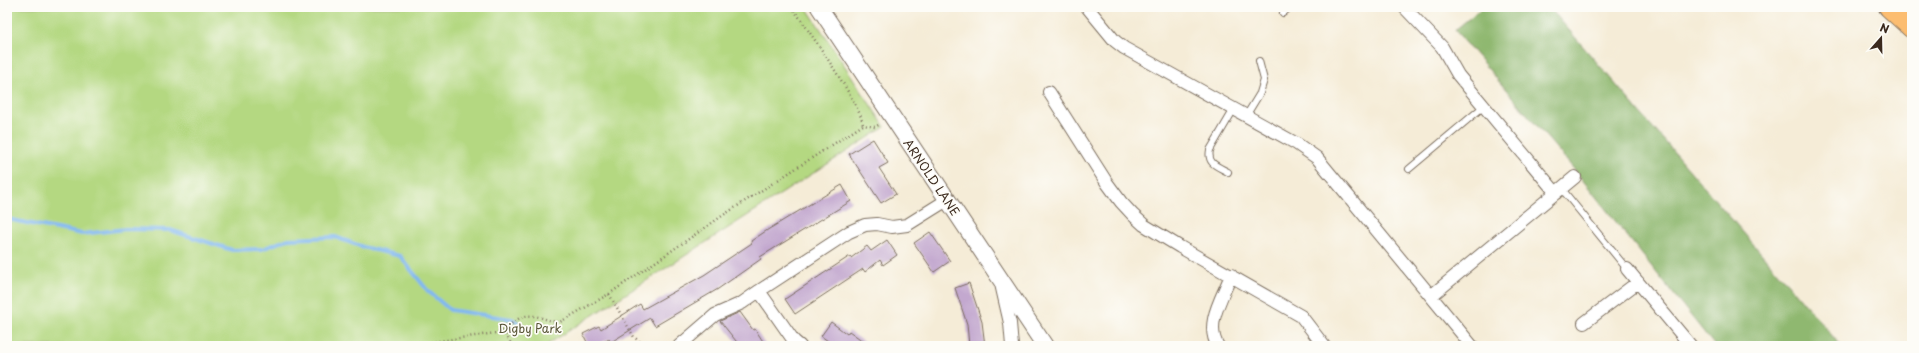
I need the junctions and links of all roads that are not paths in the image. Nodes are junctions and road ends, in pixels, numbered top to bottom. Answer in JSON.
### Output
{"nodes":[{"id":1,"x":819,"y":7,"type":"edge"},
{"id":2,"x":1087,"y":7,"type":"edge"},
{"id":3,"x":1290,"y":7,"type":"edge"},
{"id":4,"x":1404,"y":7,"type":"edge"},
{"id":5,"x":1889,"y":7,"type":"edge"},
{"id":6,"x":1282,"y":13,"type":"dead end"},
{"id":7,"x":1912,"y":28,"type":"edge"},
{"id":8,"x":1259,"y":61,"type":"dead end"},
{"id":9,"x":1049,"y":92,"type":"dead end"},
{"id":10,"x":1484,"y":106,"type":"junction"},
{"id":11,"x":1234,"y":109,"type":"junction"},
{"id":12,"x":1246,"y":116,"type":"junction"},
{"id":13,"x":1409,"y":169,"type":"dead end"},
{"id":14,"x":1228,"y":172,"type":"dead end"},
{"id":15,"x":1575,"y":177,"type":"dead end"},
{"id":16,"x":1558,"y":190,"type":"junction"},
{"id":17,"x":947,"y":200,"type":"junction"},
{"id":18,"x":1627,"y":268,"type":"joint"},
{"id":19,"x":1231,"y":275,"type":"junction"},
{"id":20,"x":1000,"y":279,"type":"junction"},
{"id":21,"x":1638,"y":282,"type":"junction"},
{"id":22,"x":759,"y":291,"type":"junction"},
{"id":23,"x":1431,"y":296,"type":"junction"},
{"id":24,"x":1584,"y":322,"type":"dead end"},
{"id":25,"x":678,"y":346,"type":"edge"},
{"id":26,"x":800,"y":346,"type":"edge"},
{"id":27,"x":1012,"y":346,"type":"edge"},
{"id":28,"x":1045,"y":346,"type":"edge"},
{"id":29,"x":1218,"y":346,"type":"edge"},
{"id":30,"x":1324,"y":346,"type":"edge"},
{"id":31,"x":1472,"y":346,"type":"edge"},
{"id":32,"x":1691,"y":346,"type":"edge"}],
"edges":[{"from":1,"to":17,"type":"street","name":"ARNOLD LANE"},
{"from":2,"to":11,"type":"street"},
{"from":3,"to":6,"type":"lane"},
{"from":4,"to":10,"type":"street"},
{"from":5,"to":7,"type":"main road"},
{"from":8,"to":12,"type":"lane"},
{"from":9,"to":19,"type":"street"},
{"from":10,"to":13,"type":"lane"},
{"from":10,"to":16,"type":"street"},
{"from":11,"to":12,"type":"street"},
{"from":11,"to":14,"type":"lane"},
{"from":12,"to":23,"type":"street"},
{"from":15,"to":16,"type":"street"},
{"from":16,"to":18,"type":"lane"},
{"from":16,"to":23,"type":"street"},
{"from":17,"to":20,"type":"street","name":"ARNOLD LANE"},
{"from":17,"to":22,"type":"street"},
{"from":18,"to":21,"type":"street"},
{"from":19,"to":29,"type":"street"},
{"from":19,"to":30,"type":"street"},
{"from":20,"to":27,"type":"street"},
{"from":20,"to":28,"type":"street","name":"ARNOLD LANE"},
{"from":21,"to":24,"type":"street"},
{"from":21,"to":32,"type":"street"},
{"from":22,"to":25,"type":"street"},
{"from":22,"to":26,"type":"street"},
{"from":23,"to":31,"type":"street"}]}
